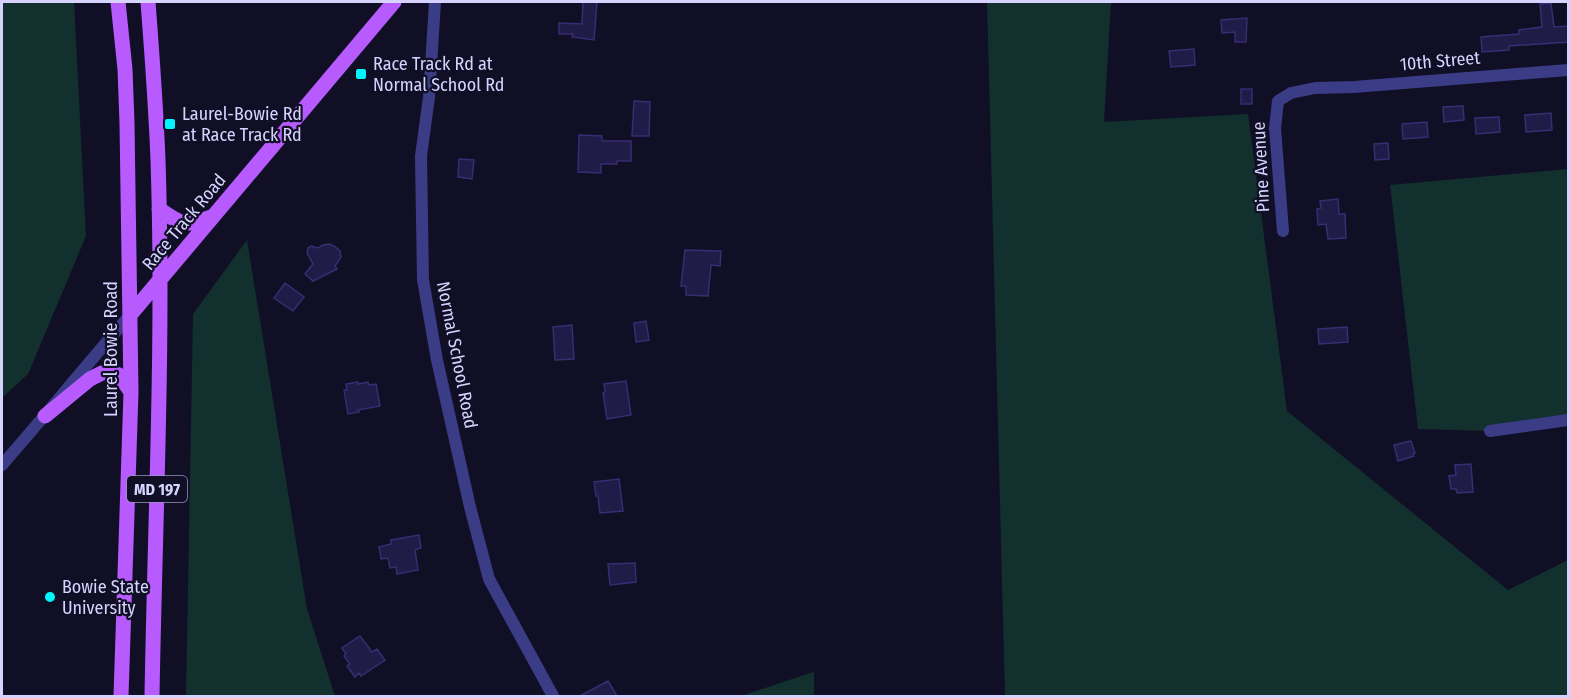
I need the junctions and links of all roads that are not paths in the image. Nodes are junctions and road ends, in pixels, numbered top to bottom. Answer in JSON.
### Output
{"nodes":[{"id":1,"x":118,"y":2,"type":"edge"},
{"id":2,"x":148,"y":2,"type":"edge"},
{"id":3,"x":394,"y":2,"type":"edge"},
{"id":4,"x":435,"y":2,"type":"edge"},
{"id":5,"x":1569,"y":70,"type":"edge"},
{"id":6,"x":1278,"y":101,"type":"joint"},
{"id":7,"x":159,"y":209,"type":"junction"},
{"id":8,"x":214,"y":216,"type":"junction"},
{"id":9,"x":1282,"y":231,"type":"dead end"},
{"id":10,"x":160,"y":281,"type":"junction"},
{"id":11,"x":131,"y":314,"type":"junction"},
{"id":12,"x":131,"y":392,"type":"junction"},
{"id":13,"x":45,"y":416,"type":"junction"},
{"id":14,"x":1569,"y":420,"type":"edge"},
{"id":15,"x":1490,"y":431,"type":"dead end"},
{"id":16,"x":2,"y":465,"type":"edge"},
{"id":17,"x":121,"y":696,"type":"edge"},
{"id":18,"x":152,"y":696,"type":"edge"},
{"id":19,"x":553,"y":696,"type":"edge"}],
"edges":[{"from":1,"to":11,"type":"main road","name":"Laurel Bowie Road","number":"MD 197"},
{"from":2,"to":7,"type":"main road","number":"MD 197"},
{"from":3,"to":8,"type":"main road","name":"Race Track Road"},
{"from":4,"to":19,"type":"street","name":"Normal School Road"},
{"from":5,"to":6,"type":"street","name":"10th Street"},
{"from":6,"to":9,"type":"street","name":"Pine Avenue"},
{"from":7,"to":8,"type":"main road"},
{"from":7,"to":10,"type":"main road","number":"MD 197"},
{"from":8,"to":10,"type":"main road","name":"Race Track Road"},
{"from":10,"to":11,"type":"main road","name":"Race Track Road"},
{"from":10,"to":18,"type":"main road","number":"MD 197"},
{"from":11,"to":12,"type":"main road","name":"Laurel Bowie Road","number":"MD 197"},
{"from":11,"to":13,"type":"street","name":"Race Track Road"},
{"from":12,"to":13,"type":"main road"},
{"from":12,"to":17,"type":"main road","name":"Laurel Bowie Road","number":"MD 197"},
{"from":13,"to":16,"type":"street","name":"Race Track Road"},
{"from":14,"to":15,"type":"street"}]}
